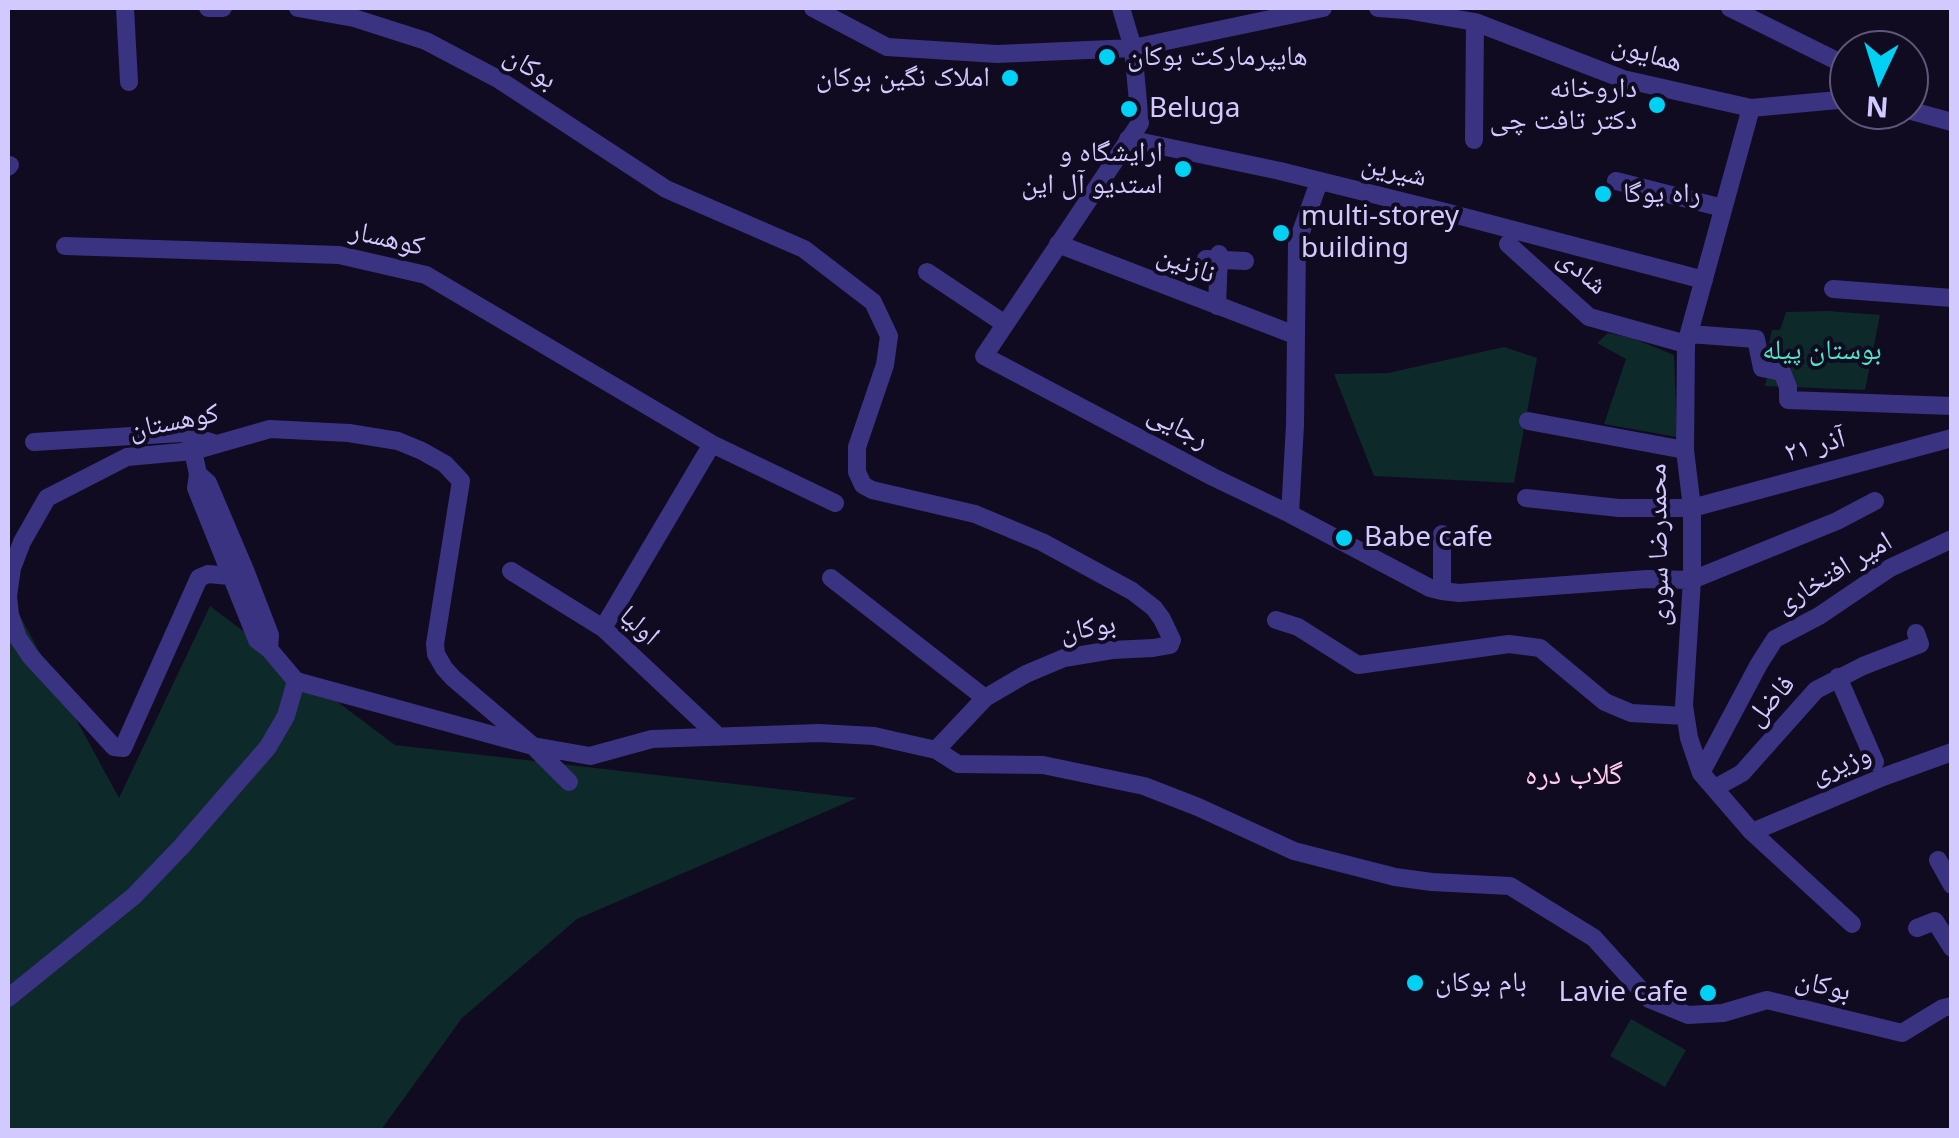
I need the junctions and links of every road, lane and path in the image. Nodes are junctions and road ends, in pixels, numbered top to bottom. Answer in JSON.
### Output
{"nodes":[{"id":1,"x":125,"y":8,"type":"edge"},
{"id":2,"x":208,"y":8,"type":"edge"},
{"id":3,"x":223,"y":8,"type":"edge"},
{"id":4,"x":298,"y":8,"type":"edge"},
{"id":5,"x":814,"y":8,"type":"edge"},
{"id":6,"x":1121,"y":8,"type":"edge"},
{"id":7,"x":1323,"y":8,"type":"edge"},
{"id":8,"x":1378,"y":8,"type":"edge"},
{"id":9,"x":1730,"y":8,"type":"edge"},
{"id":10,"x":1475,"y":22,"type":"junction"},
{"id":11,"x":1133,"y":48,"type":"junction"},
{"id":12,"x":1829,"y":57,"type":"edge"},
{"id":13,"x":129,"y":82,"type":"dead end"},
{"id":14,"x":1829,"y":102,"type":"edge"},
{"id":15,"x":1751,"y":108,"type":"junction"},
{"id":16,"x":1128,"y":139,"type":"junction"},
{"id":17,"x":1474,"y":140,"type":"dead end"},
{"id":18,"x":1616,"y":181,"type":"dead end"},
{"id":19,"x":1319,"y":182,"type":"junction"},
{"id":20,"x":1723,"y":208,"type":"junction"},
{"id":21,"x":1058,"y":244,"type":"junction"},
{"id":22,"x":1508,"y":244,"type":"dead end"},
{"id":23,"x":65,"y":246,"type":"dead end"},
{"id":24,"x":1245,"y":261,"type":"dead end"},
{"id":25,"x":927,"y":272,"type":"dead end"},
{"id":26,"x":1704,"y":280,"type":"junction"},
{"id":27,"x":1834,"y":289,"type":"dead end"},
{"id":28,"x":1952,"y":298,"type":"edge"},
{"id":29,"x":1217,"y":306,"type":"junction"},
{"id":30,"x":1005,"y":324,"type":"junction"},
{"id":31,"x":1295,"y":335,"type":"junction"},
{"id":32,"x":1687,"y":339,"type":"junction"},
{"id":33,"x":1952,"y":406,"type":"edge"},
{"id":34,"x":1528,"y":421,"type":"dead end"},
{"id":35,"x":1952,"y":438,"type":"edge"},
{"id":36,"x":34,"y":442,"type":"dead end"},
{"id":37,"x":218,"y":444,"type":"junction"},
{"id":38,"x":712,"y":444,"type":"junction"},
{"id":39,"x":1686,"y":450,"type":"junction"},
{"id":40,"x":193,"y":451,"type":"junction"},
{"id":41,"x":198,"y":474,"type":"junction"},
{"id":42,"x":1526,"y":498,"type":"dead end"},
{"id":43,"x":1875,"y":500,"type":"dead end"},
{"id":44,"x":835,"y":503,"type":"dead end"},
{"id":45,"x":1692,"y":508,"type":"junction"},
{"id":46,"x":1290,"y":514,"type":"junction"},
{"id":47,"x":1442,"y":534,"type":"dead end"},
{"id":48,"x":1952,"y":539,"type":"edge"},
{"id":49,"x":510,"y":571,"type":"dead end"},
{"id":50,"x":230,"y":576,"type":"junction"},
{"id":51,"x":831,"y":578,"type":"dead end"},
{"id":52,"x":1692,"y":580,"type":"junction"},
{"id":53,"x":1442,"y":591,"type":"junction"},
{"id":54,"x":1276,"y":620,"type":"dead end"},
{"id":55,"x":602,"y":628,"type":"junction"},
{"id":56,"x":1916,"y":633,"type":"dead end"},
{"id":57,"x":269,"y":649,"type":"junction"},
{"id":58,"x":1838,"y":678,"type":"junction"},
{"id":59,"x":296,"y":681,"type":"junction"},
{"id":60,"x":985,"y":698,"type":"junction"},
{"id":61,"x":1685,"y":716,"type":"junction"},
{"id":62,"x":720,"y":736,"type":"junction"},
{"id":63,"x":533,"y":746,"type":"junction"},
{"id":64,"x":936,"y":750,"type":"junction"},
{"id":65,"x":1952,"y":752,"type":"edge"},
{"id":66,"x":1875,"y":762,"type":"dead end"},
{"id":67,"x":1700,"y":773,"type":"junction"},
{"id":68,"x":569,"y":782,"type":"dead end"},
{"id":69,"x":1715,"y":788,"type":"junction"},
{"id":70,"x":1752,"y":832,"type":"junction"},
{"id":71,"x":1938,"y":860,"type":"dead end"},
{"id":72,"x":1952,"y":885,"type":"edge"},
{"id":73,"x":1852,"y":924,"type":"dead end"},
{"id":74,"x":1917,"y":928,"type":"dead end"},
{"id":75,"x":1952,"y":948,"type":"edge"},
{"id":76,"x":8,"y":998,"type":"edge"},
{"id":77,"x":1952,"y":1006,"type":"edge"}],
"edges":[{"from":1,"to":13,"type":"street"},
{"from":2,"to":3,"type":"street"},
{"from":4,"to":60,"type":"street","name":"بوکان"},
{"from":5,"to":11,"type":"street"},
{"from":6,"to":11,"type":"street","name":"رجایی"},
{"from":7,"to":11,"type":"street"},
{"from":8,"to":10,"type":"street","name":"همایون"},
{"from":9,"to":12,"type":"street"},
{"from":10,"to":15,"type":"street","name":"همایون"},
{"from":10,"to":17,"type":"street"},
{"from":11,"to":16,"type":"street","name":"رجایی"},
{"from":14,"to":15,"type":"street","name":"همایون"},
{"from":15,"to":20,"type":"street","name":"محمدرضا سوری"},
{"from":16,"to":19,"type":"street","name":"شیرین"},
{"from":16,"to":21,"type":"street","name":"رجایی"},
{"from":18,"to":20,"type":"street"},
{"from":19,"to":26,"type":"street","name":"شیرین"},
{"from":19,"to":31,"type":"street"},
{"from":20,"to":26,"type":"street","name":"محمدرضا سوری"},
{"from":21,"to":29,"type":"street","name":"نازنین"},
{"from":21,"to":30,"type":"street","name":"رجایی"},
{"from":22,"to":32,"type":"street","name":"شادی"},
{"from":23,"to":38,"type":"street","name":"کوهسار"},
{"from":24,"to":29,"type":"street"},
{"from":25,"to":30,"type":"street"},
{"from":26,"to":32,"type":"street","name":"محمدرضا سوری"},
{"from":27,"to":28,"type":"street"},
{"from":29,"to":31,"type":"street","name":"نازنین"},
{"from":30,"to":46,"type":"street","name":"رجایی"},
{"from":31,"to":46,"type":"street"},
{"from":32,"to":33,"type":"street","name":"شادی"},
{"from":32,"to":39,"type":"street","name":"محمدرضا سوری"},
{"from":34,"to":39,"type":"street"},
{"from":35,"to":45,"type":"street","name":"۲۱ آذر"},
{"from":36,"to":37,"type":"street"},
{"from":37,"to":40,"type":"street","name":"کوهستان"},
{"from":37,"to":63,"type":"street","name":"کوهستان"},
{"from":38,"to":44,"type":"street","name":"کوهسار"},
{"from":38,"to":55,"type":"street"},
{"from":39,"to":45,"type":"street","name":"محمدرضا سوری"},
{"from":40,"to":41,"type":"street"},
{"from":40,"to":50,"type":"street","name":"کوهستان"},
{"from":41,"to":50,"type":"street"},
{"from":41,"to":57,"type":"street"},
{"from":42,"to":45,"type":"street","name":"۲۱ آذر"},
{"from":43,"to":52,"type":"street"},
{"from":45,"to":52,"type":"street","name":"محمدرضا سوری"},
{"from":46,"to":53,"type":"street","name":"رجایی"},
{"from":47,"to":53,"type":"street"},
{"from":48,"to":67,"type":"street","name":"امیر افتخاری"},
{"from":49,"to":55,"type":"street","name":"اولیا"},
{"from":50,"to":57,"type":"street"},
{"from":51,"to":60,"type":"street"},
{"from":52,"to":53,"type":"street","name":"رجایی"},
{"from":52,"to":61,"type":"street","name":"محمدرضا سوری"},
{"from":54,"to":61,"type":"street"},
{"from":55,"to":62,"type":"street","name":"اولیا"},
{"from":56,"to":58,"type":"street","name":"فاضل"},
{"from":57,"to":59,"type":"street"},
{"from":58,"to":66,"type":"street"},
{"from":58,"to":69,"type":"street","name":"فاضل"},
{"from":59,"to":63,"type":"street","name":"کوهستان"},
{"from":59,"to":76,"type":"street"},
{"from":60,"to":64,"type":"street","name":"بوکان"},
{"from":61,"to":67,"type":"street","name":"محمدرضا سوری"},
{"from":62,"to":63,"type":"street","name":"کوهستان"},
{"from":62,"to":64,"type":"street","name":"کوهستان"},
{"from":63,"to":68,"type":"street","name":"کوهستان"},
{"from":64,"to":77,"type":"street","name":"بوکان"},
{"from":65,"to":70,"type":"street","name":"وزیری"},
{"from":67,"to":69,"type":"street","name":"محمدرضا سوری"},
{"from":69,"to":70,"type":"street","name":"محمدرضا سوری"},
{"from":70,"to":73,"type":"street","name":"محمدرضا سوری"},
{"from":71,"to":72,"type":"street"},
{"from":74,"to":75,"type":"street"}]}
